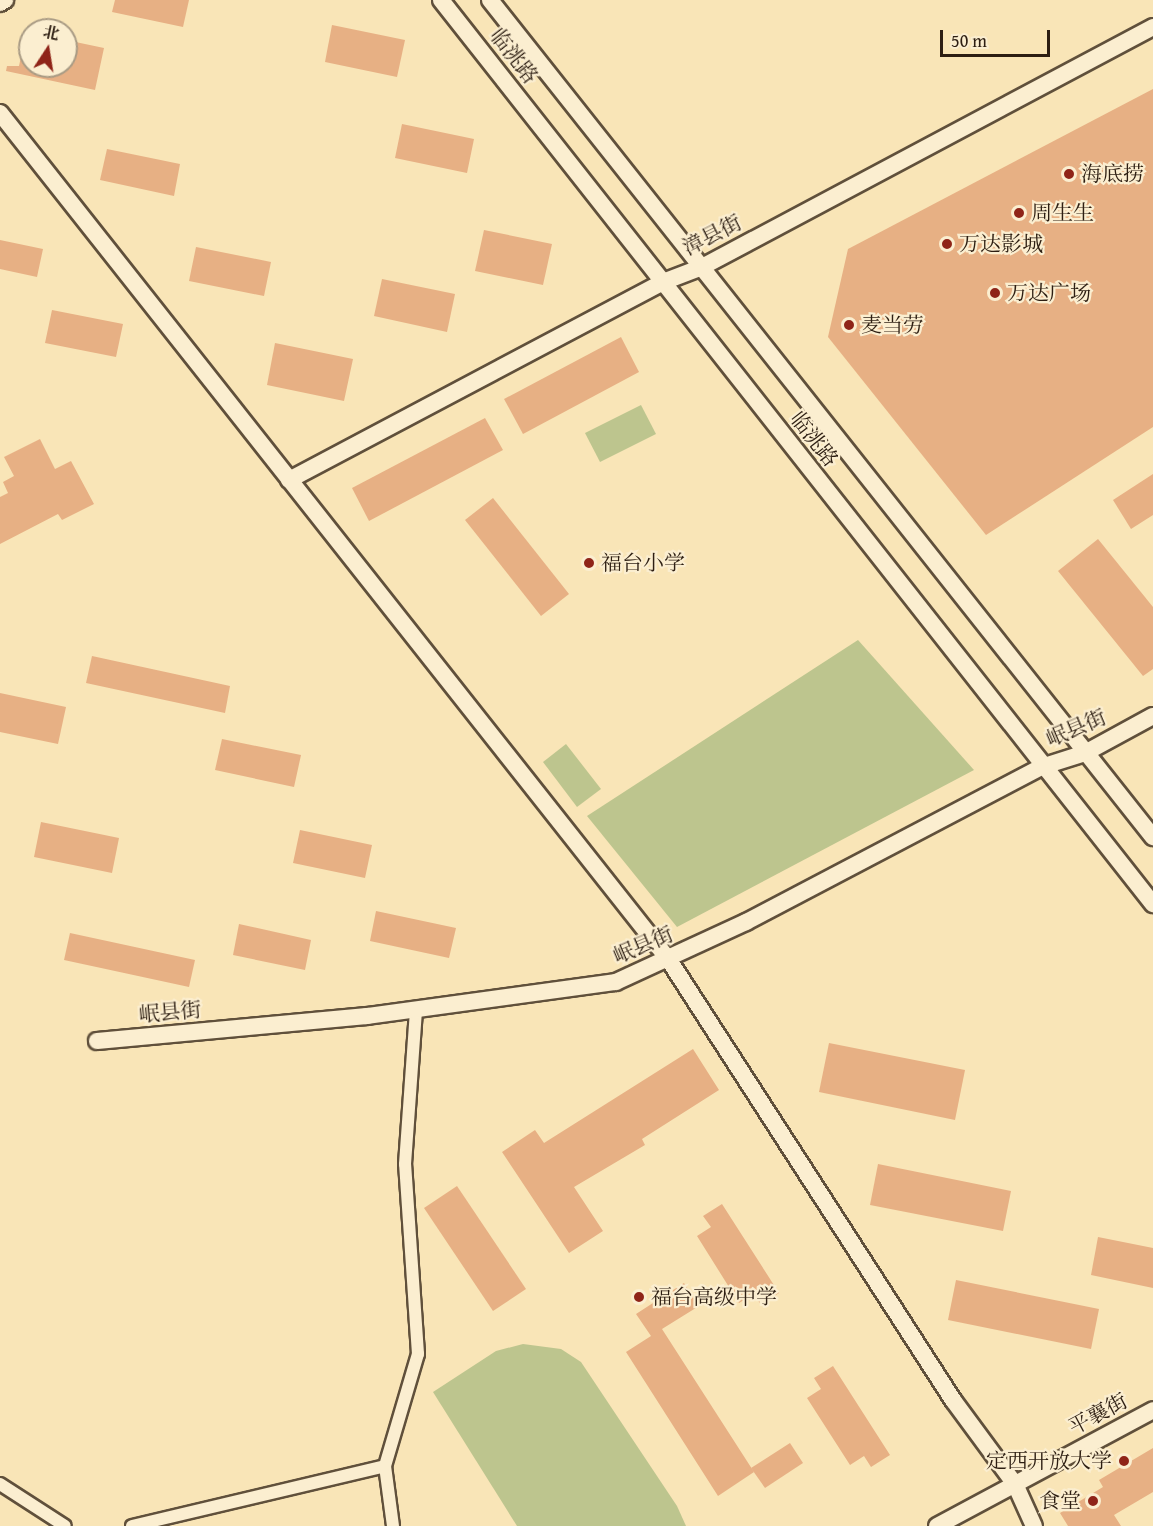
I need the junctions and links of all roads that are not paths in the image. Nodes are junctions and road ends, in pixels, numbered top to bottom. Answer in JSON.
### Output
{"nodes":[{"id":1,"x":5,"y":0,"type":"edge"},
{"id":2,"x":441,"y":0,"type":"edge"},
{"id":3,"x":490,"y":0,"type":"edge"},
{"id":4,"x":0,"y":3,"type":"edge"},
{"id":5,"x":1153,"y":27,"type":"edge"},
{"id":6,"x":0,"y":113,"type":"edge"},
{"id":7,"x":702,"y":267,"type":"junction"},
{"id":8,"x":663,"y":282,"type":"junction"},
{"id":9,"x":289,"y":480,"type":"junction"},
{"id":10,"x":1153,"y":716,"type":"edge"},
{"id":11,"x":1085,"y":753,"type":"junction"},
{"id":12,"x":1041,"y":767,"type":"junction"},
{"id":13,"x":1153,"y":837,"type":"edge"},
{"id":14,"x":1153,"y":904,"type":"edge"},
{"id":15,"x":669,"y":960,"type":"junction"},
{"id":16,"x":416,"y":1010,"type":"junction"},
{"id":17,"x":97,"y":1041,"type":"dead end"},
{"id":18,"x":1153,"y":1410,"type":"edge"},
{"id":19,"x":385,"y":1466,"type":"junction"},
{"id":20,"x":0,"y":1484,"type":"edge"},
{"id":21,"x":1015,"y":1484,"type":"junction"},
{"id":22,"x":65,"y":1526,"type":"edge"},
{"id":23,"x":132,"y":1526,"type":"edge"},
{"id":24,"x":393,"y":1526,"type":"edge"},
{"id":25,"x":937,"y":1526,"type":"edge"},
{"id":26,"x":1034,"y":1526,"type":"edge"}],
"edges":[{"from":1,"to":4,"type":"street"},
{"from":2,"to":8,"type":"street","name":"临洮路"},
{"from":3,"to":7,"type":"street","name":"临洮路"},
{"from":5,"to":7,"type":"street","name":"漳县街"},
{"from":6,"to":9,"type":"street"},
{"from":7,"to":8,"type":"street","name":"漳县街"},
{"from":7,"to":11,"type":"street","name":"临洮路"},
{"from":8,"to":9,"type":"street","name":"漳县街"},
{"from":8,"to":12,"type":"street","name":"临洮路"},
{"from":9,"to":15,"type":"street"},
{"from":10,"to":11,"type":"street","name":"岷县街"},
{"from":11,"to":12,"type":"street","name":"岷县街"},
{"from":11,"to":13,"type":"street","name":"临洮路"},
{"from":12,"to":14,"type":"street","name":"临洮路"},
{"from":12,"to":15,"type":"street","name":"岷县街"},
{"from":15,"to":16,"type":"street","name":"岷县街"},
{"from":15,"to":21,"type":"street"},
{"from":16,"to":17,"type":"street","name":"岷县街"},
{"from":16,"to":19,"type":"street"},
{"from":18,"to":21,"type":"street","name":"平襄街"},
{"from":19,"to":23,"type":"street"},
{"from":19,"to":24,"type":"street"},
{"from":20,"to":22,"type":"street"},
{"from":21,"to":25,"type":"street","name":"平襄街"},
{"from":21,"to":26,"type":"street"}]}
